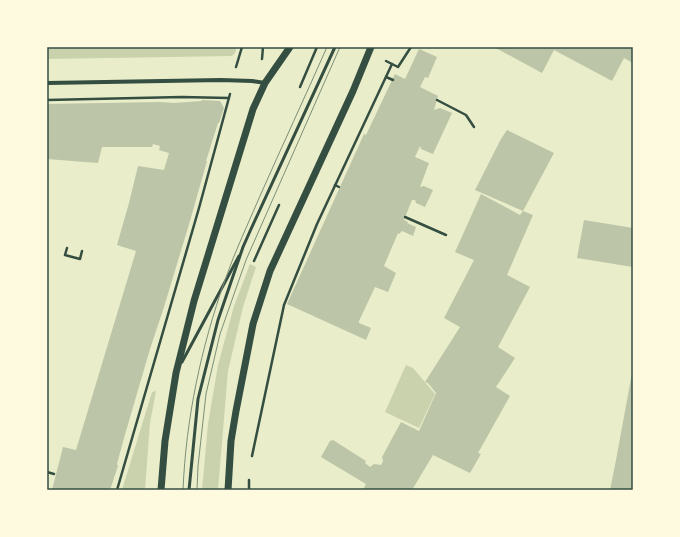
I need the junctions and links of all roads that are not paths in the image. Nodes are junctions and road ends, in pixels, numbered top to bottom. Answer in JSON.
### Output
{"nodes":[{"id":1,"x":290,"y":47,"type":"edge"},
{"id":2,"x":335,"y":47,"type":"edge"},
{"id":3,"x":371,"y":47,"type":"edge"},
{"id":4,"x":47,"y":83,"type":"edge"},
{"id":5,"x":265,"y":83,"type":"junction"},
{"id":6,"x":243,"y":247,"type":"junction"},
{"id":7,"x":176,"y":373,"type":"junction"},
{"id":8,"x":160,"y":490,"type":"edge"},
{"id":9,"x":189,"y":490,"type":"edge"},
{"id":10,"x":228,"y":490,"type":"edge"}],
"edges":[{"from":1,"to":5,"type":"street"},
{"from":2,"to":6,"type":"lane"},
{"from":3,"to":10,"type":"street"},
{"from":4,"to":5,"type":"street"},
{"from":5,"to":7,"type":"street"},
{"from":6,"to":7,"type":"lane"},
{"from":6,"to":9,"type":"lane"},
{"from":7,"to":8,"type":"street"}]}
